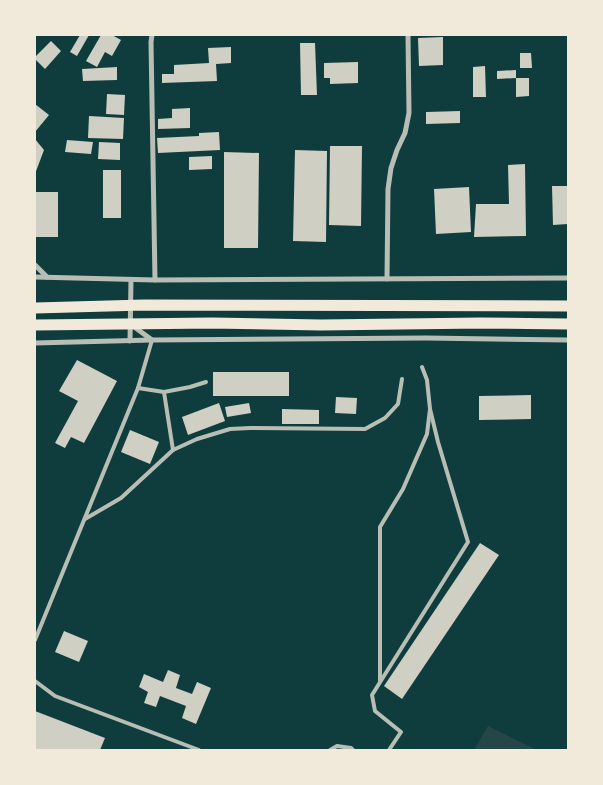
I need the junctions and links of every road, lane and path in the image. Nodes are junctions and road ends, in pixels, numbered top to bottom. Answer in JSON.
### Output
{"nodes":[{"id":1,"x":152,"y":35,"type":"edge"},
{"id":2,"x":408,"y":35,"type":"edge"},
{"id":3,"x":35,"y":265,"type":"edge"},
{"id":4,"x":35,"y":277,"type":"edge"},
{"id":5,"x":47,"y":277,"type":"junction"},
{"id":6,"x":568,"y":278,"type":"edge"},
{"id":7,"x":388,"y":279,"type":"junction"},
{"id":8,"x":131,"y":280,"type":"junction"},
{"id":9,"x":155,"y":280,"type":"junction"},
{"id":10,"x":131,"y":306,"type":"junction"},
{"id":11,"x":568,"y":306,"type":"edge"},
{"id":12,"x":35,"y":308,"type":"edge"},
{"id":13,"x":131,"y":324,"type":"junction"},
{"id":14,"x":427,"y":324,"type":"junction"},
{"id":15,"x":568,"y":324,"type":"edge"},
{"id":16,"x":35,"y":325,"type":"edge"},
{"id":17,"x":426,"y":338,"type":"junction"},
{"id":18,"x":152,"y":340,"type":"junction"},
{"id":19,"x":568,"y":340,"type":"edge"},
{"id":20,"x":130,"y":341,"type":"junction"},
{"id":21,"x":35,"y":342,"type":"edge"},
{"id":22,"x":422,"y":367,"type":"dead end"},
{"id":23,"x":402,"y":379,"type":"dead end"},
{"id":24,"x":206,"y":382,"type":"dead end"},
{"id":25,"x":138,"y":388,"type":"junction"},
{"id":26,"x":164,"y":392,"type":"junction"},
{"id":27,"x":430,"y":409,"type":"junction"},
{"id":28,"x":173,"y":450,"type":"junction"},
{"id":29,"x":85,"y":519,"type":"junction"},
{"id":30,"x":35,"y":640,"type":"edge"},
{"id":31,"x":35,"y":681,"type":"edge"},
{"id":32,"x":380,"y":682,"type":"junction"},
{"id":33,"x":199,"y":750,"type":"edge"},
{"id":34,"x":330,"y":750,"type":"edge"},
{"id":35,"x":353,"y":750,"type":"edge"},
{"id":36,"x":389,"y":750,"type":"edge"}],
"edges":[{"from":1,"to":9,"type":"street"},
{"from":2,"to":7,"type":"street"},
{"from":3,"to":5,"type":"street"},
{"from":4,"to":5,"type":"street"},
{"from":5,"to":8,"type":"street"},
{"from":6,"to":7,"type":"street"},
{"from":7,"to":9,"type":"street"},
{"from":8,"to":9,"type":"street"},
{"from":8,"to":10,"type":"street"},
{"from":10,"to":11,"type":"highway"},
{"from":10,"to":12,"type":"highway"},
{"from":10,"to":13,"type":"street"},
{"from":13,"to":14,"type":"highway"},
{"from":13,"to":16,"type":"highway"},
{"from":13,"to":18,"type":"street"},
{"from":13,"to":20,"type":"street"},
{"from":14,"to":15,"type":"highway"},
{"from":14,"to":17,"type":"street"},
{"from":17,"to":18,"type":"street"},
{"from":17,"to":19,"type":"street"},
{"from":18,"to":20,"type":"street"},
{"from":18,"to":25,"type":"lane"},
{"from":20,"to":21,"type":"street"},
{"from":22,"to":27,"type":"lane"},
{"from":23,"to":28,"type":"lane"},
{"from":24,"to":26,"type":"lane"},
{"from":25,"to":26,"type":"lane"},
{"from":25,"to":29,"type":"lane"},
{"from":26,"to":28,"type":"lane"},
{"from":27,"to":32,"type":"lane"},
{"from":27,"to":32,"type":"lane"},
{"from":28,"to":29,"type":"lane"},
{"from":29,"to":30,"type":"lane"},
{"from":31,"to":33,"type":"lane"},
{"from":32,"to":36,"type":"lane"},
{"from":34,"to":35,"type":"lane"}]}
